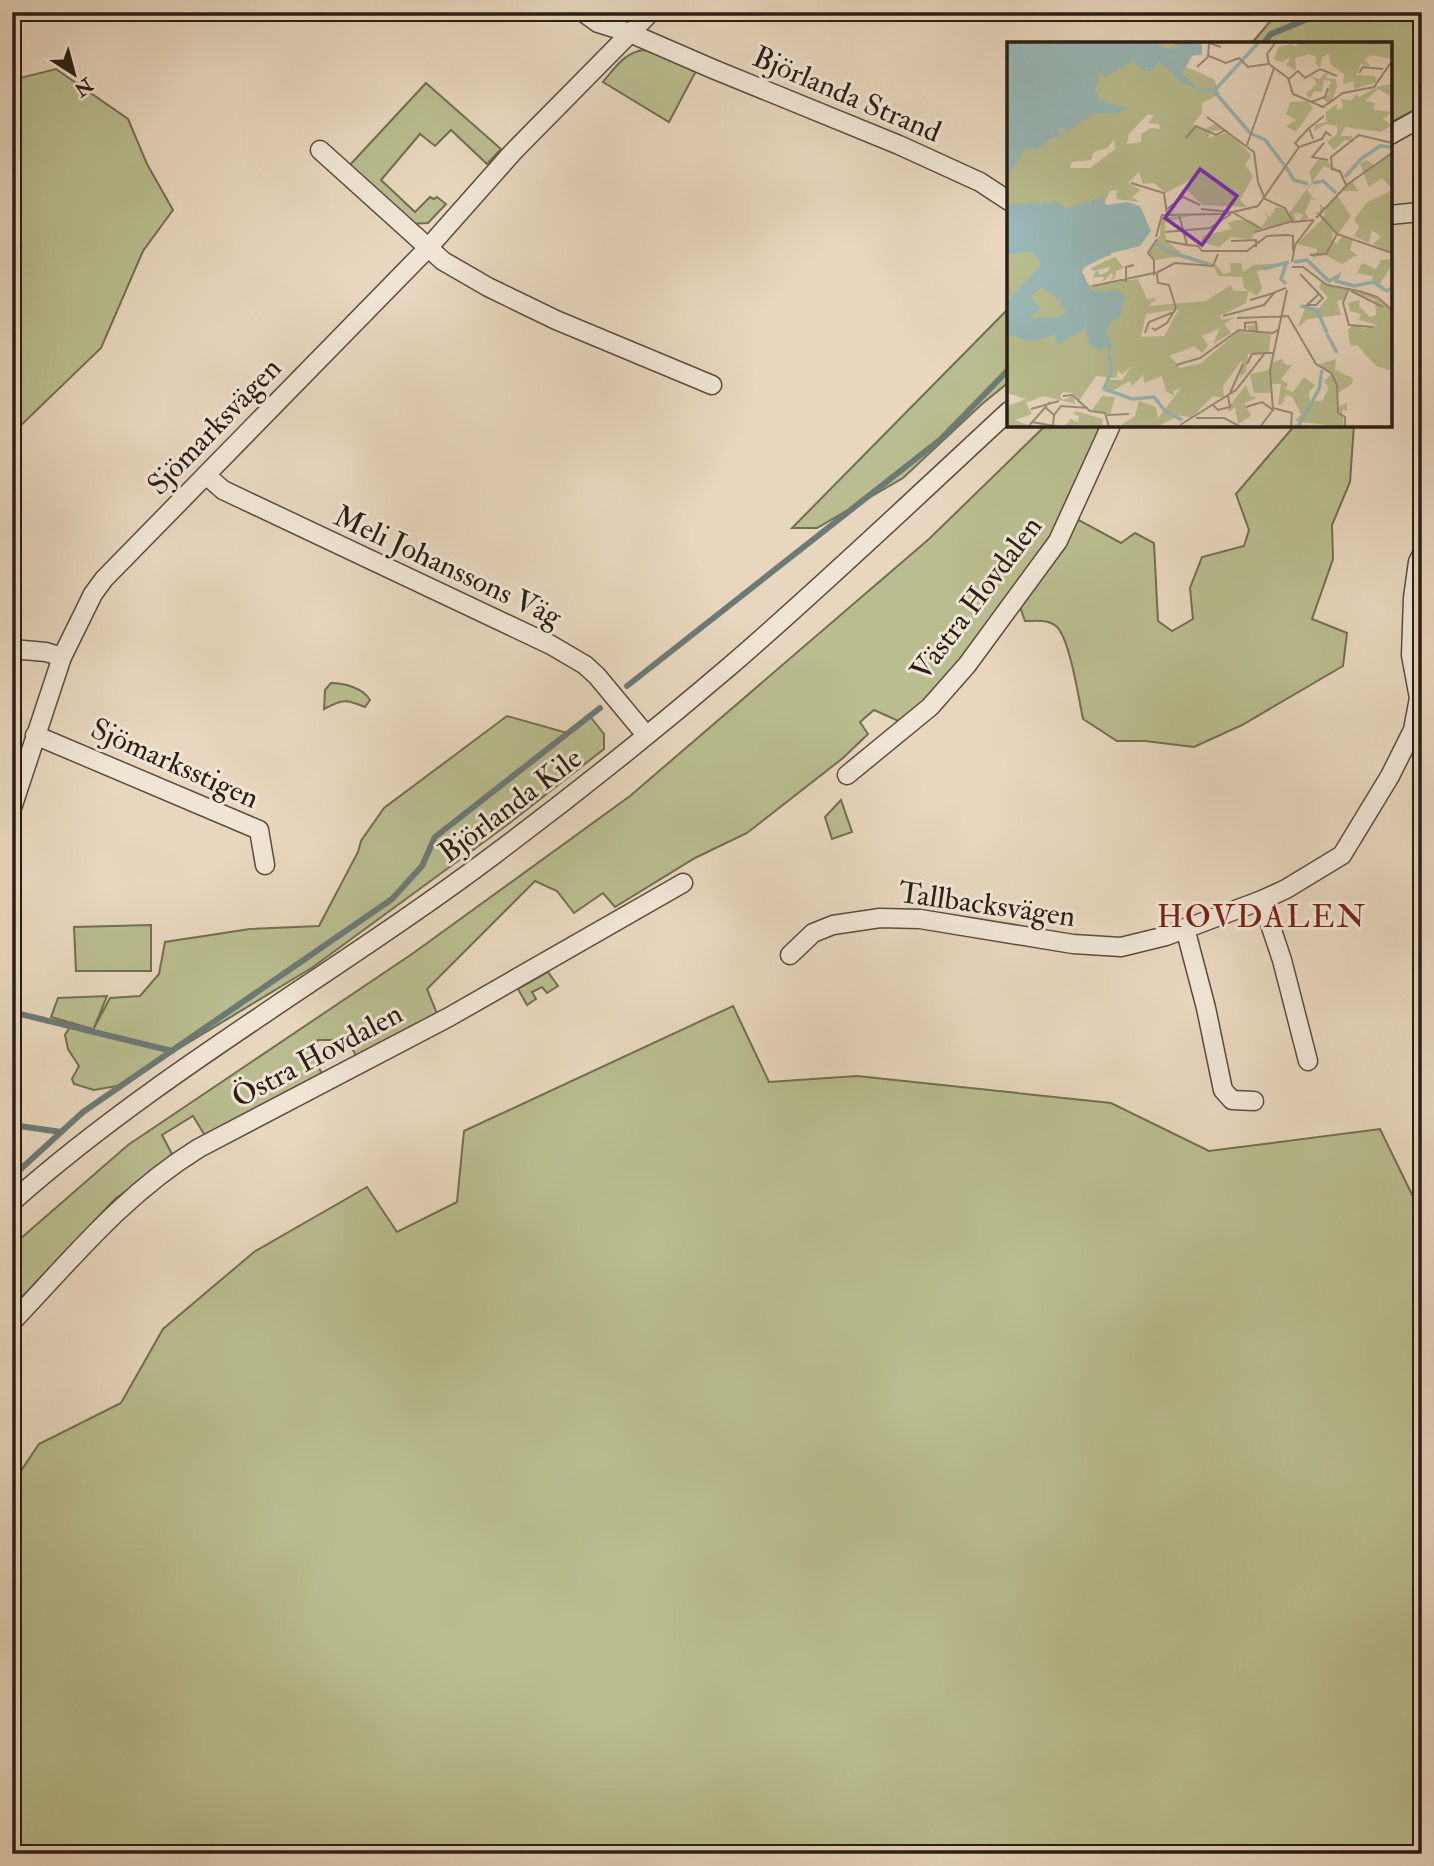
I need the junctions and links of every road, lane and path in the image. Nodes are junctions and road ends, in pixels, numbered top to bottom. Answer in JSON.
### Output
{"nodes":[{"id":1,"x":583,"y":12,"type":"edge"},
{"id":2,"x":651,"y":12,"type":"edge"},
{"id":3,"x":630,"y":33,"type":"junction"},
{"id":4,"x":1422,"y":117,"type":"edge"},
{"id":5,"x":1392,"y":134,"type":"edge"},
{"id":6,"x":320,"y":150,"type":"dead end"},
{"id":7,"x":1007,"y":200,"type":"edge"},
{"id":8,"x":1419,"y":212,"type":"dead end"},
{"id":9,"x":1392,"y":215,"type":"edge"},
{"id":10,"x":427,"y":249,"type":"junction"},
{"id":11,"x":712,"y":385,"type":"dead end"},
{"id":12,"x":1007,"y":413,"type":"edge"},
{"id":13,"x":1110,"y":427,"type":"edge"},
{"id":14,"x":206,"y":475,"type":"junction"},
{"id":15,"x":1422,"y":554,"type":"edge"},
{"id":16,"x":12,"y":649,"type":"edge"},
{"id":17,"x":62,"y":657,"type":"junction"},
{"id":18,"x":35,"y":735,"type":"junction"},
{"id":19,"x":646,"y":735,"type":"junction"},
{"id":20,"x":847,"y":775,"type":"dead end"},
{"id":21,"x":12,"y":808,"type":"edge"},
{"id":22,"x":265,"y":865,"type":"dead end"},
{"id":23,"x":683,"y":883,"type":"dead end"},
{"id":24,"x":1262,"y":900,"type":"junction"},
{"id":25,"x":1185,"y":928,"type":"junction"},
{"id":26,"x":790,"y":955,"type":"dead end"},
{"id":27,"x":1308,"y":1061,"type":"dead end"},
{"id":28,"x":1254,"y":1101,"type":"dead end"},
{"id":29,"x":12,"y":1202,"type":"edge"},
{"id":30,"x":12,"y":1322,"type":"edge"}],
"edges":[{"from":1,"to":3,"type":"street","name":"Björlanda Strand"},
{"from":2,"to":3,"type":"street","name":"Sjömarksvägen"},
{"from":3,"to":7,"type":"street","name":"Björlanda Strand"},
{"from":3,"to":10,"type":"street","name":"Sjömarksvägen"},
{"from":4,"to":5,"type":"street"},
{"from":6,"to":10,"type":"street"},
{"from":8,"to":9,"type":"street"},
{"from":10,"to":11,"type":"street"},
{"from":10,"to":14,"type":"street","name":"Sjömarksvägen"},
{"from":12,"to":19,"type":"street","name":"Björlanda Kile"},
{"from":13,"to":20,"type":"street","name":"Västra Hovdalen"},
{"from":14,"to":17,"type":"street","name":"Sjömarksvägen"},
{"from":14,"to":19,"type":"street","name":"Meli Johanssons Väg"},
{"from":15,"to":24,"type":"street","name":"Tallbacksvägen"},
{"from":16,"to":17,"type":"street"},
{"from":17,"to":18,"type":"street"},
{"from":18,"to":21,"type":"street"},
{"from":18,"to":22,"type":"street","name":"Sjömarksstigen"},
{"from":19,"to":29,"type":"street","name":"Björlanda Kile"},
{"from":23,"to":30,"type":"street","name":"Östra Hovdalen"},
{"from":24,"to":25,"type":"street","name":"Tallbacksvägen"},
{"from":24,"to":27,"type":"street"},
{"from":25,"to":26,"type":"street","name":"Tallbacksvägen"},
{"from":25,"to":28,"type":"street"}]}
